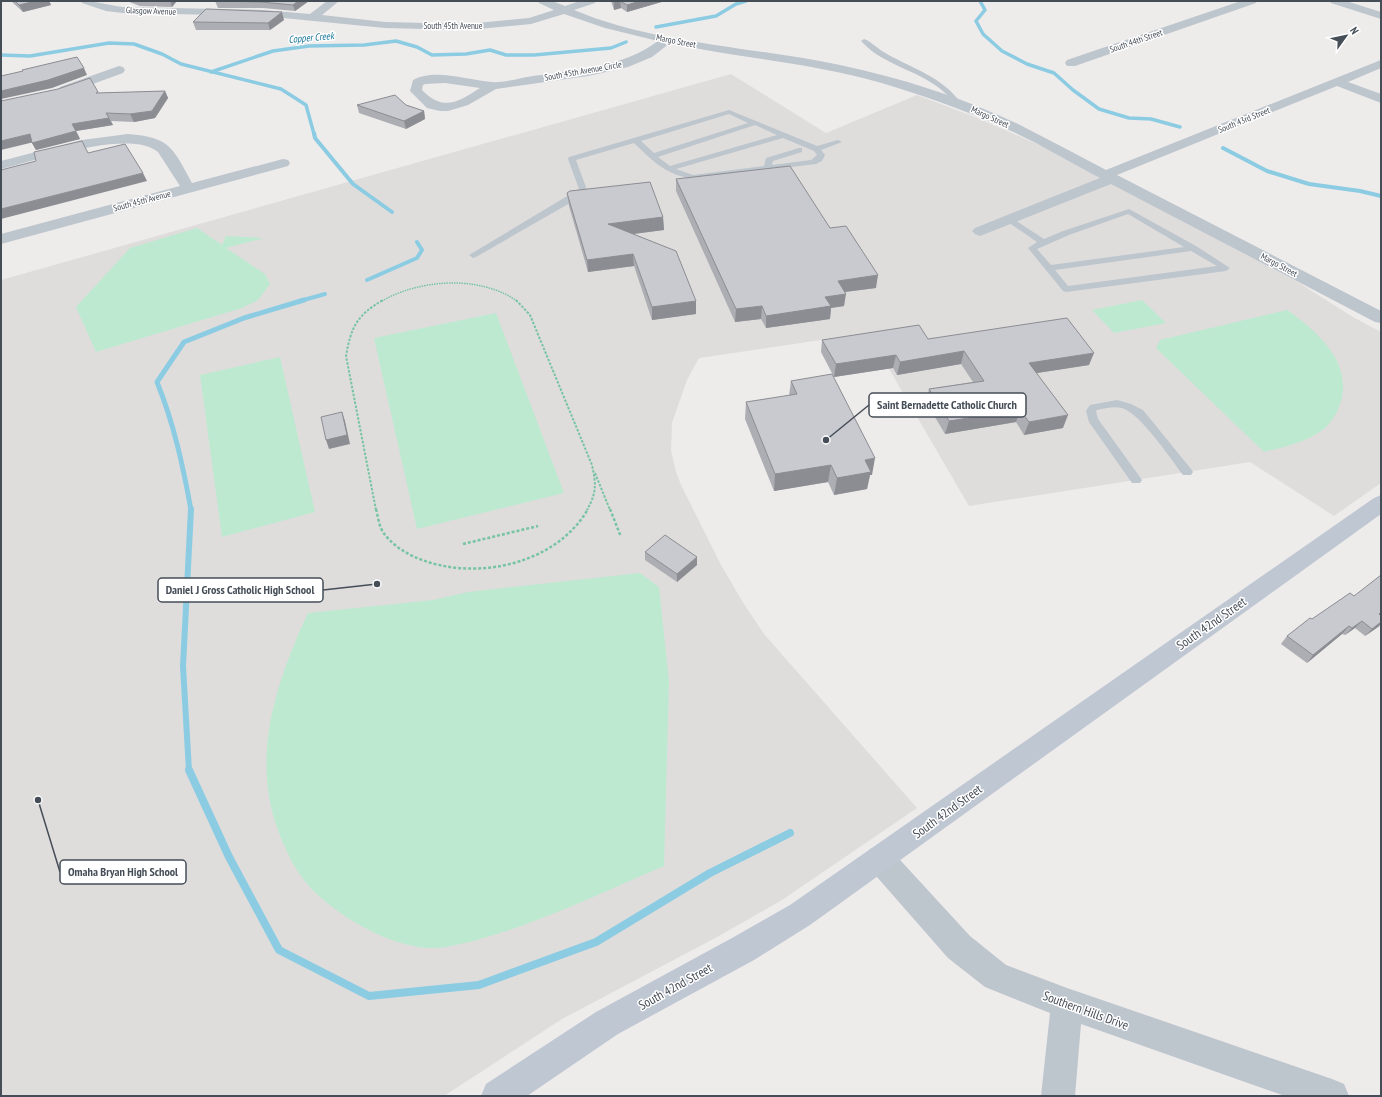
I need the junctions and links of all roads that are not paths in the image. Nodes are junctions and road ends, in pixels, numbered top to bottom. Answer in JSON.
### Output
{"nodes":[{"id":1,"x":86,"y":1,"type":"edge"},
{"id":2,"x":203,"y":1,"type":"edge"},
{"id":3,"x":334,"y":1,"type":"edge"},
{"id":4,"x":543,"y":1,"type":"edge"},
{"id":5,"x":591,"y":1,"type":"edge"},
{"id":6,"x":1252,"y":1,"type":"edge"},
{"id":7,"x":1335,"y":1,"type":"edge"},
{"id":8,"x":565,"y":11,"type":"junction"},
{"id":9,"x":192,"y":12,"type":"junction"},
{"id":10,"x":1381,"y":16,"type":"edge"},
{"id":11,"x":313,"y":17,"type":"junction"},
{"id":12,"x":667,"y":40,"type":"junction"},
{"id":13,"x":864,"y":41,"type":"dead end"},
{"id":14,"x":1071,"y":63,"type":"dead end"},
{"id":15,"x":1381,"y":64,"type":"edge"},
{"id":16,"x":119,"y":70,"type":"dead end"},
{"id":17,"x":1338,"y":82,"type":"junction"},
{"id":18,"x":492,"y":86,"type":"junction"},
{"id":19,"x":49,"y":94,"type":"edge"},
{"id":20,"x":1381,"y":99,"type":"edge"},
{"id":21,"x":957,"y":103,"type":"junction"},
{"id":22,"x":755,"y":123,"type":"junction"},
{"id":23,"x":784,"y":135,"type":"junction"},
{"id":24,"x":636,"y":140,"type":"junction"},
{"id":25,"x":838,"y":142,"type":"dead end"},
{"id":26,"x":817,"y":149,"type":"junction"},
{"id":27,"x":799,"y":150,"type":"dead end"},
{"id":28,"x":652,"y":156,"type":"junction"},
{"id":29,"x":283,"y":163,"type":"dead end"},
{"id":30,"x":1,"y":165,"type":"edge"},
{"id":31,"x":767,"y":168,"type":"junction"},
{"id":32,"x":668,"y":170,"type":"junction"},
{"id":33,"x":1109,"y":176,"type":"junction"},
{"id":34,"x":188,"y":188,"type":"junction"},
{"id":35,"x":1009,"y":220,"type":"junction"},
{"id":36,"x":980,"y":231,"type":"dead end"},
{"id":37,"x":1,"y":239,"type":"edge"},
{"id":38,"x":1044,"y":243,"type":"junction"},
{"id":39,"x":1193,"y":248,"type":"junction"},
{"id":40,"x":473,"y":255,"type":"dead end"},
{"id":41,"x":1049,"y":268,"type":"junction"},
{"id":42,"x":1381,"y":318,"type":"edge"},
{"id":43,"x":1187,"y":472,"type":"dead end"},
{"id":44,"x":1136,"y":480,"type":"dead end"},
{"id":45,"x":1381,"y":502,"type":"edge"},
{"id":46,"x":880,"y":859,"type":"junction"},
{"id":47,"x":1066,"y":1004,"type":"junction"},
{"id":48,"x":498,"y":1096,"type":"edge"},
{"id":49,"x":1058,"y":1096,"type":"edge"},
{"id":50,"x":1332,"y":1096,"type":"edge"}],
"edges":[{"from":1,"to":9,"type":"street","name":"Glasgow Avenue"},
{"from":2,"to":9,"type":"street"},
{"from":3,"to":11,"type":"street"},
{"from":4,"to":8,"type":"street","name":"Margo Street"},
{"from":5,"to":8,"type":"street","name":"South 45th Avenue"},
{"from":6,"to":14,"type":"street","name":"South 44th Street"},
{"from":7,"to":10,"type":"street"},
{"from":8,"to":11,"type":"street","name":"South 45th Avenue"},
{"from":8,"to":12,"type":"street","name":"Margo Street"},
{"from":9,"to":11,"type":"street","name":"Glasgow Avenue"},
{"from":12,"to":18,"type":"street","name":"South 45th Avenue Circle"},
{"from":12,"to":21,"type":"street","name":"Margo Street"},
{"from":13,"to":21,"type":"lane"},
{"from":15,"to":17,"type":"street","name":"South 43rd Street"},
{"from":16,"to":19,"type":"street"},
{"from":17,"to":20,"type":"street"},
{"from":17,"to":33,"type":"street","name":"South 43rd Street"},
{"from":18,"to":18,"type":"street"},
{"from":21,"to":33,"type":"street","name":"Margo Street"},
{"from":22,"to":23,"type":"lane"},
{"from":22,"to":24,"type":"lane"},
{"from":22,"to":28,"type":"lane"},
{"from":23,"to":26,"type":"lane"},
{"from":23,"to":32,"type":"lane"},
{"from":24,"to":28,"type":"lane"},
{"from":24,"to":40,"type":"lane"},
{"from":25,"to":26,"type":"lane"},
{"from":26,"to":31,"type":"lane"},
{"from":27,"to":31,"type":"lane"},
{"from":28,"to":32,"type":"lane"},
{"from":29,"to":34,"type":"street","name":"South 45th Avenue"},
{"from":30,"to":34,"type":"street"},
{"from":31,"to":32,"type":"lane"},
{"from":33,"to":35,"type":"street","name":"South 43rd Street"},
{"from":33,"to":42,"type":"street","name":"Margo Street"},
{"from":34,"to":37,"type":"street","name":"South 45th Avenue"},
{"from":35,"to":36,"type":"street","name":"South 43rd Street"},
{"from":35,"to":38,"type":"lane"},
{"from":38,"to":39,"type":"lane"},
{"from":38,"to":41,"type":"lane"},
{"from":39,"to":41,"type":"lane"},
{"from":39,"to":41,"type":"lane"},
{"from":43,"to":44,"type":"lane"},
{"from":45,"to":46,"type":"street","name":"South 42nd Street"},
{"from":46,"to":47,"type":"street","name":"Southern Hills Drive"},
{"from":46,"to":48,"type":"street","name":"South 42nd Street"},
{"from":47,"to":49,"type":"street"},
{"from":47,"to":50,"type":"street","name":"Southern Hills Drive"}]}
